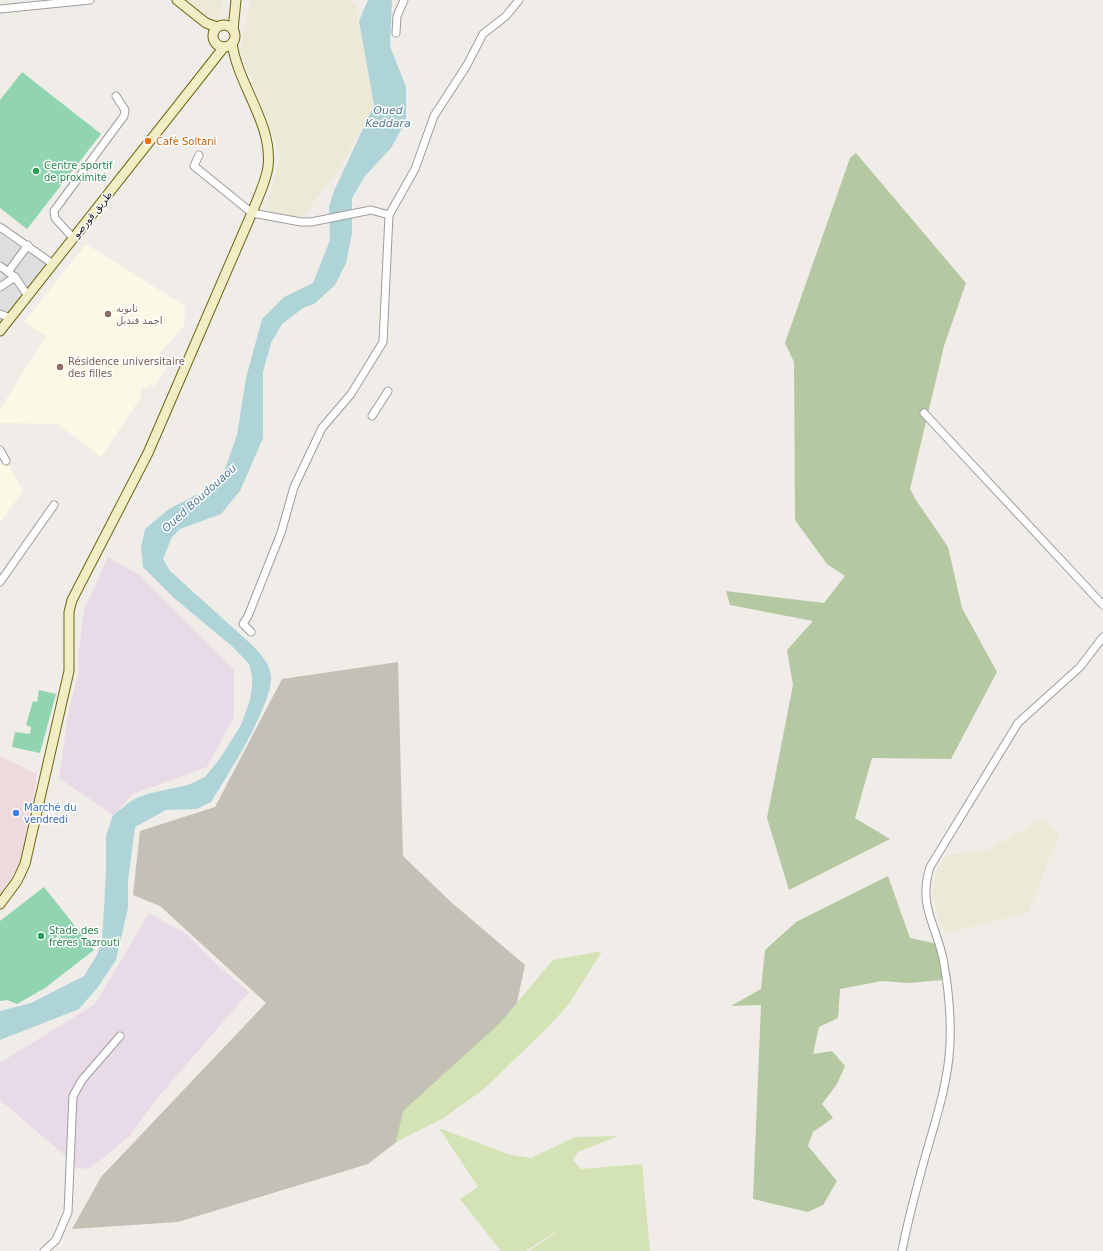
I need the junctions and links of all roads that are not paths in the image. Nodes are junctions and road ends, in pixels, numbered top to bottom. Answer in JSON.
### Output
{"nodes":[{"id":1,"x":90,"y":0,"type":"edge"},
{"id":2,"x":177,"y":0,"type":"edge"},
{"id":3,"x":236,"y":0,"type":"edge"},
{"id":4,"x":404,"y":0,"type":"edge"},
{"id":5,"x":519,"y":0,"type":"edge"},
{"id":6,"x":0,"y":9,"type":"edge"},
{"id":7,"x":234,"y":10,"type":"junction"},
{"id":8,"x":218,"y":29,"type":"junction"},
{"id":9,"x":233,"y":30,"type":"junction"},
{"id":10,"x":396,"y":33,"type":"dead end"},
{"id":11,"x":224,"y":45,"type":"junction"},
{"id":12,"x":116,"y":96,"type":"dead end"},
{"id":13,"x":199,"y":155,"type":"dead end"},
{"id":14,"x":252,"y":213,"type":"junction"},
{"id":15,"x":389,"y":215,"type":"junction"},
{"id":16,"x":0,"y":227,"type":"edge"},
{"id":17,"x":73,"y":238,"type":"junction"},
{"id":18,"x":28,"y":245,"type":"junction"},
{"id":19,"x":52,"y":264,"type":"junction"},
{"id":20,"x":0,"y":266,"type":"edge"},
{"id":21,"x":8,"y":272,"type":"junction"},
{"id":22,"x":15,"y":277,"type":"junction"},
{"id":23,"x":0,"y":287,"type":"edge"},
{"id":24,"x":28,"y":296,"type":"junction"},
{"id":25,"x":0,"y":314,"type":"edge"},
{"id":26,"x":10,"y":318,"type":"junction"},
{"id":27,"x":0,"y":331,"type":"edge"},
{"id":28,"x":388,"y":392,"type":"dead end"},
{"id":29,"x":924,"y":413,"type":"dead end"},
{"id":30,"x":372,"y":416,"type":"dead end"},
{"id":31,"x":0,"y":450,"type":"edge"},
{"id":32,"x":6,"y":461,"type":"dead end"},
{"id":33,"x":54,"y":505,"type":"dead end"},
{"id":34,"x":0,"y":582,"type":"edge"},
{"id":35,"x":1103,"y":605,"type":"edge"},
{"id":36,"x":251,"y":632,"type":"dead end"},
{"id":37,"x":1103,"y":637,"type":"edge"},
{"id":38,"x":0,"y":904,"type":"edge"},
{"id":39,"x":120,"y":1036,"type":"dead end"},
{"id":40,"x":44,"y":1251,"type":"edge"},
{"id":41,"x":902,"y":1251,"type":"edge"}],
"edges":[{"from":1,"to":6,"type":"street"},
{"from":2,"to":8,"type":"main road"},
{"from":3,"to":7,"type":"main road"},
{"from":4,"to":10,"type":"street"},
{"from":5,"to":15,"type":"street"},
{"from":7,"to":8,"type":"main road"},
{"from":7,"to":9,"type":"main road"},
{"from":8,"to":9,"type":"main road"},
{"from":8,"to":11,"type":"main road"},
{"from":9,"to":11,"type":"main road"},
{"from":11,"to":14,"type":"main road"},
{"from":11,"to":17,"type":"main road","name":"طريق قورصو"},
{"from":12,"to":17,"type":"street"},
{"from":13,"to":14,"type":"street"},
{"from":14,"to":15,"type":"street"},
{"from":14,"to":38,"type":"main road"},
{"from":15,"to":36,"type":"street"},
{"from":16,"to":18,"type":"street"},
{"from":17,"to":19,"type":"main road","name":"طريق قورصو"},
{"from":18,"to":19,"type":"street"},
{"from":18,"to":21,"type":"street"},
{"from":19,"to":24,"type":"main road","name":"طريق قورصو"},
{"from":20,"to":21,"type":"street"},
{"from":21,"to":22,"type":"street"},
{"from":22,"to":23,"type":"street"},
{"from":22,"to":24,"type":"street"},
{"from":24,"to":26,"type":"main road","name":"طريق قورصو"},
{"from":25,"to":26,"type":"street"},
{"from":26,"to":27,"type":"main road","name":"طريق قورصو"},
{"from":28,"to":30,"type":"street"},
{"from":29,"to":35,"type":"street"},
{"from":31,"to":32,"type":"street"},
{"from":33,"to":34,"type":"street"},
{"from":37,"to":41,"type":"street"},
{"from":39,"to":40,"type":"street"}]}
